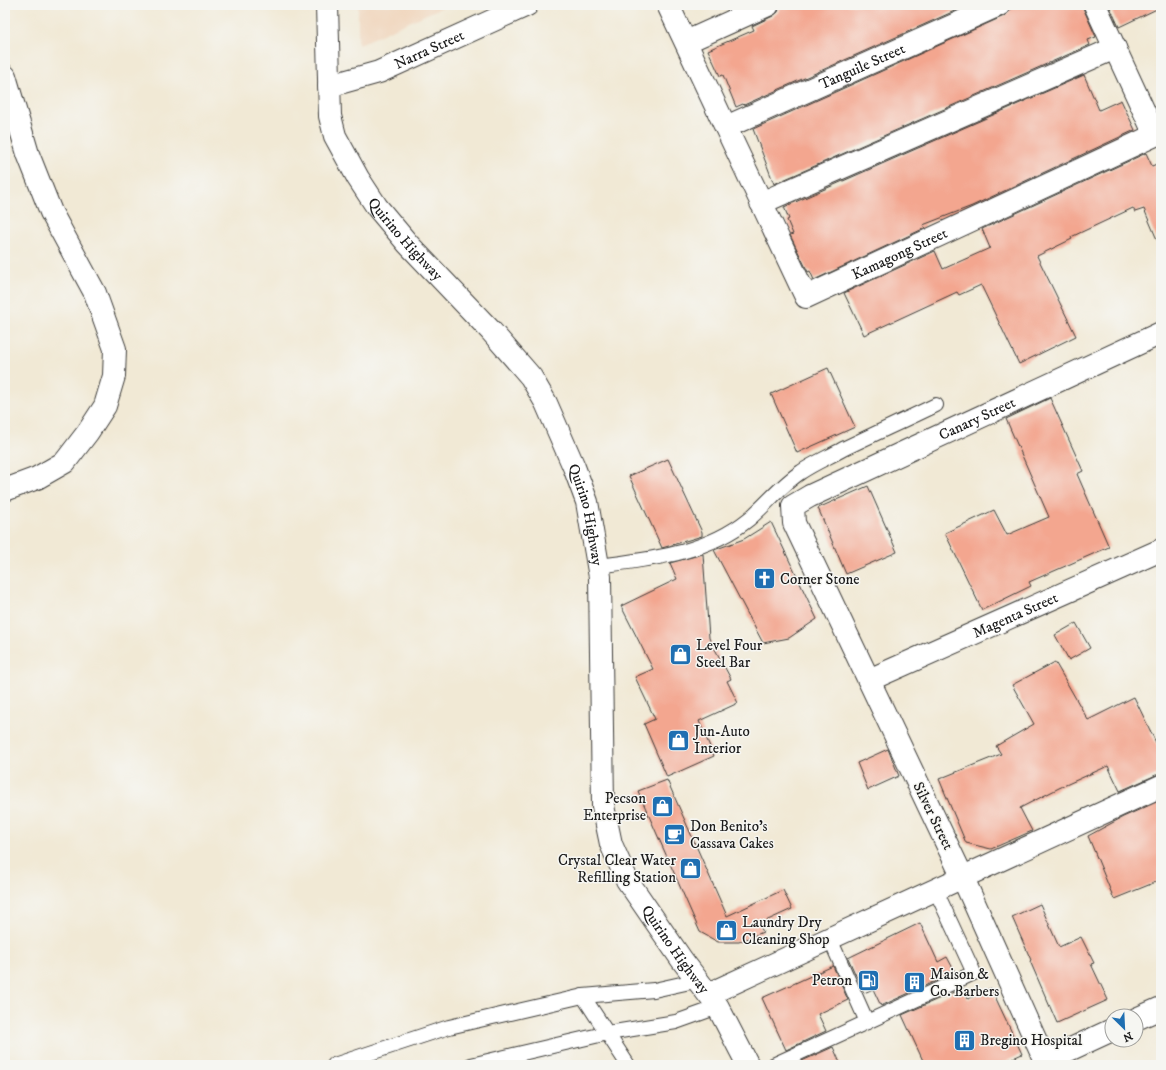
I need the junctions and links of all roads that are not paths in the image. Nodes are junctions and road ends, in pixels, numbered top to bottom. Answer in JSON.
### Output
{"nodes":[{"id":1,"x":327,"y":5,"type":"edge"},
{"id":2,"x":526,"y":5,"type":"edge"},
{"id":3,"x":668,"y":5,"type":"edge"},
{"id":4,"x":768,"y":5,"type":"edge"},
{"id":5,"x":999,"y":5,"type":"edge"},
{"id":6,"x":1096,"y":5,"type":"edge"},
{"id":7,"x":686,"y":42,"type":"junction"},
{"id":8,"x":1115,"y":48,"type":"junction"},
{"id":9,"x":5,"y":76,"type":"edge"},
{"id":10,"x":329,"y":86,"type":"junction"},
{"id":11,"x":726,"y":127,"type":"junction"},
{"id":12,"x":762,"y":203,"type":"junction"},
{"id":13,"x":1161,"y":333,"type":"edge"},
{"id":14,"x":936,"y":405,"type":"dead end"},
{"id":15,"x":5,"y":490,"type":"edge"},
{"id":16,"x":793,"y":506,"type":"joint"},
{"id":17,"x":1161,"y":550,"type":"edge"},
{"id":18,"x":598,"y":566,"type":"junction"},
{"id":19,"x":868,"y":680,"type":"junction"},
{"id":20,"x":1161,"y":786,"type":"edge"},
{"id":21,"x":963,"y":878,"type":"junction"},
{"id":22,"x":936,"y":890,"type":"junction"},
{"id":23,"x":830,"y":939,"type":"junction"},
{"id":24,"x":709,"y":994,"type":"junction"},
{"id":25,"x":584,"y":996,"type":"junction"},
{"id":26,"x":1161,"y":1008,"type":"edge"},
{"id":27,"x":1144,"y":1015,"type":"edge"},
{"id":28,"x":867,"y":1022,"type":"junction"},
{"id":29,"x":608,"y":1033,"type":"junction"},
{"id":30,"x":1104,"y":1034,"type":"edge"},
{"id":31,"x":1046,"y":1063,"type":"edge"},
{"id":32,"x":334,"y":1065,"type":"edge"},
{"id":33,"x":471,"y":1065,"type":"edge"},
{"id":34,"x":628,"y":1065,"type":"edge"},
{"id":35,"x":748,"y":1065,"type":"edge"},
{"id":36,"x":773,"y":1065,"type":"edge"}],
"edges":[{"from":1,"to":10,"type":"street","name":"Quirino Highway"},
{"from":2,"to":10,"type":"street","name":"Narra Street"},
{"from":3,"to":7,"type":"street","name":"Kamagong Street"},
{"from":4,"to":7,"type":"street"},
{"from":5,"to":11,"type":"street","name":"Tanguile Street"},
{"from":6,"to":8,"type":"street","name":"Kamagong Street"},
{"from":7,"to":11,"type":"street","name":"Kamagong Street"},
{"from":8,"to":12,"type":"street"},
{"from":8,"to":12,"type":"street","name":"Kamagong Street"},
{"from":9,"to":15,"type":"street"},
{"from":10,"to":18,"type":"street","name":"Quirino Highway"},
{"from":11,"to":12,"type":"street","name":"Kamagong Street"},
{"from":13,"to":16,"type":"street","name":"Canary Street"},
{"from":14,"to":18,"type":"lane"},
{"from":16,"to":19,"type":"street","name":"Silver Street"},
{"from":17,"to":19,"type":"street","name":"Magenta Street"},
{"from":18,"to":24,"type":"street","name":"Quirino Highway"},
{"from":19,"to":21,"type":"street","name":"Silver Street"},
{"from":20,"to":21,"type":"street"},
{"from":21,"to":22,"type":"street"},
{"from":21,"to":31,"type":"street","name":"Silver Street"},
{"from":22,"to":23,"type":"street"},
{"from":22,"to":28,"type":"lane"},
{"from":23,"to":24,"type":"street"},
{"from":23,"to":28,"type":"lane"},
{"from":24,"to":25,"type":"lane"},
{"from":24,"to":29,"type":"lane"},
{"from":24,"to":35,"type":"street","name":"Quirino Highway"},
{"from":25,"to":29,"type":"lane"},
{"from":25,"to":32,"type":"lane"},
{"from":26,"to":27,"type":"street"},
{"from":28,"to":36,"type":"lane"},
{"from":29,"to":33,"type":"lane"},
{"from":29,"to":34,"type":"lane"},
{"from":30,"to":31,"type":"street","name":"Silver Street"}]}
